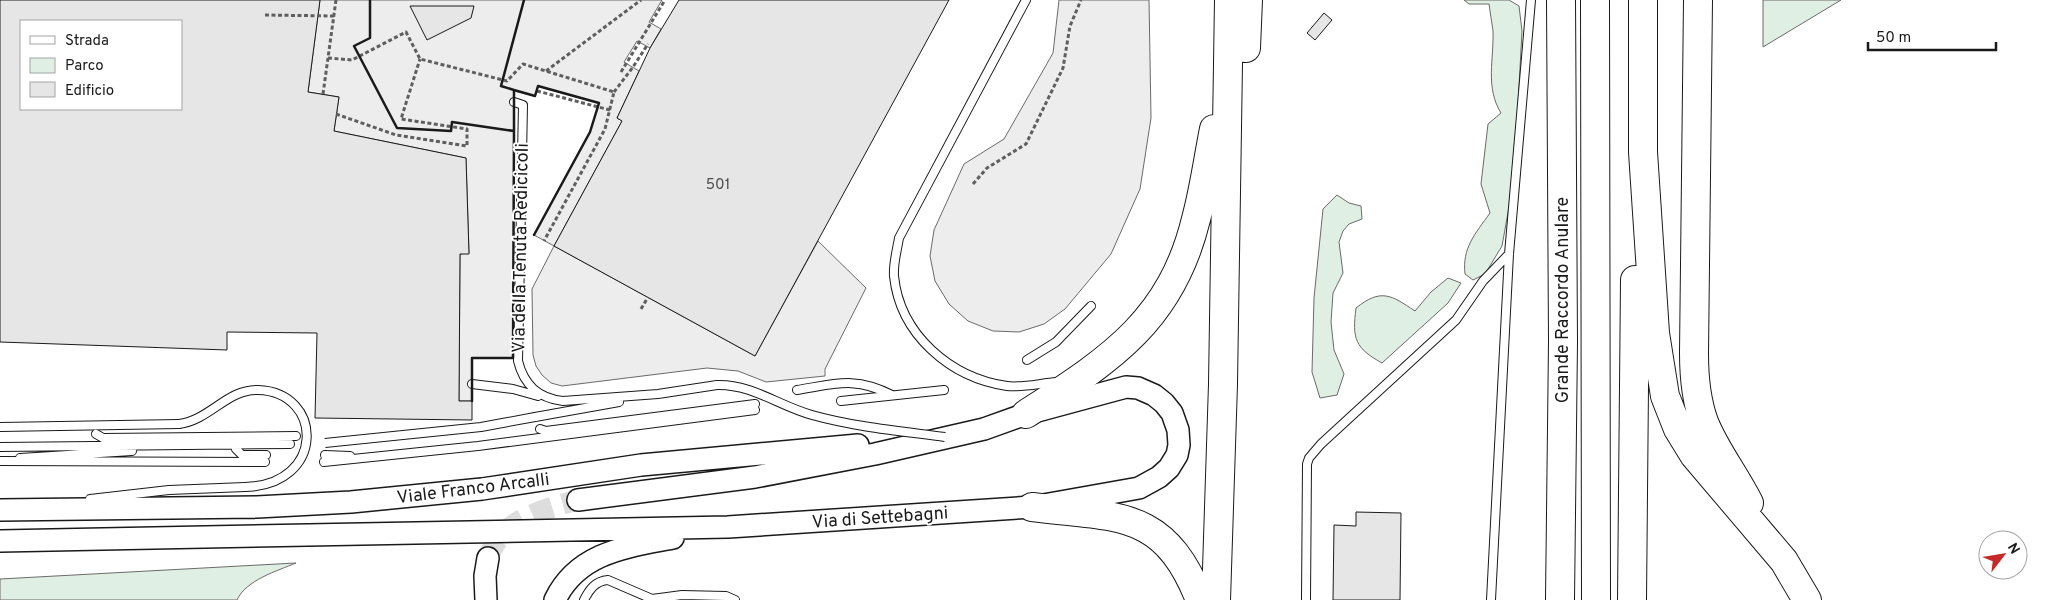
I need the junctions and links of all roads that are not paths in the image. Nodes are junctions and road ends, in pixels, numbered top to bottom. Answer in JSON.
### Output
{"nodes":[{"id":1,"x":1026,"y":0,"type":"edge"},
{"id":2,"x":1229,"y":0,"type":"edge"},
{"id":3,"x":1248,"y":0,"type":"edge"},
{"id":4,"x":1532,"y":0,"type":"edge"},
{"id":5,"x":1644,"y":0,"type":"edge"},
{"id":6,"x":1698,"y":0,"type":"edge"},
{"id":7,"x":1595,"y":6,"type":"edge"},
{"id":8,"x":1561,"y":7,"type":"edge"},
{"id":9,"x":1227,"y":64,"type":"junction"},
{"id":10,"x":514,"y":102,"type":"dead end"},
{"id":11,"x":1643,"y":152,"type":"junction"},
{"id":12,"x":1509,"y":254,"type":"junction"},
{"id":13,"x":1091,"y":306,"type":"dead end"},
{"id":14,"x":1026,"y":360,"type":"dead end"},
{"id":15,"x":1079,"y":380,"type":"junction"},
{"id":16,"x":472,"y":384,"type":"dead end"},
{"id":17,"x":1224,"y":384,"type":"junction"},
{"id":18,"x":797,"y":390,"type":"dead end"},
{"id":19,"x":944,"y":390,"type":"dead end"},
{"id":20,"x":657,"y":394,"type":"junction"},
{"id":21,"x":892,"y":396,"type":"junction"},
{"id":22,"x":550,"y":400,"type":"junction"},
{"id":23,"x":841,"y":401,"type":"dead end"},
{"id":24,"x":1026,"y":414,"type":"junction"},
{"id":25,"x":0,"y":427,"type":"edge"},
{"id":26,"x":540,"y":430,"type":"dead end"},
{"id":27,"x":96,"y":434,"type":"dead end"},
{"id":28,"x":296,"y":436,"type":"dead end"},
{"id":29,"x":945,"y":437,"type":"junction"},
{"id":30,"x":325,"y":443,"type":"dead end"},
{"id":31,"x":290,"y":444,"type":"dead end"},
{"id":32,"x":0,"y":447,"type":"edge"},
{"id":33,"x":236,"y":449,"type":"dead end"},
{"id":34,"x":132,"y":451,"type":"dead end"},
{"id":35,"x":324,"y":458,"type":"dead end"},
{"id":36,"x":0,"y":461,"type":"edge"},
{"id":37,"x":578,"y":500,"type":"tunnel mouth"},
{"id":38,"x":1032,"y":507,"type":"junction"},
{"id":39,"x":0,"y":510,"type":"edge"},
{"id":40,"x":728,"y":527,"type":"junction"},
{"id":41,"x":1765,"y":538,"type":"junction"},
{"id":42,"x":0,"y":541,"type":"edge"},
{"id":43,"x":488,"y":558,"type":"tunnel mouth"},
{"id":44,"x":486,"y":600,"type":"edge"},
{"id":45,"x":555,"y":600,"type":"edge"},
{"id":46,"x":584,"y":600,"type":"edge"},
{"id":47,"x":652,"y":600,"type":"edge"},
{"id":48,"x":735,"y":600,"type":"edge"},
{"id":49,"x":1200,"y":600,"type":"edge"},
{"id":50,"x":1216,"y":600,"type":"edge"},
{"id":51,"x":1306,"y":600,"type":"edge"},
{"id":52,"x":1491,"y":600,"type":"edge"},
{"id":53,"x":1560,"y":600,"type":"edge"},
{"id":54,"x":1596,"y":600,"type":"edge"},
{"id":55,"x":1632,"y":600,"type":"edge"},
{"id":56,"x":1807,"y":600,"type":"edge"}],
"edges":[{"from":1,"to":15,"type":"lane"},
{"from":2,"to":9,"type":"highway"},
{"from":3,"to":17,"type":"highway"},
{"from":4,"to":12,"type":"lane"},
{"from":5,"to":11,"type":"highway"},
{"from":6,"to":41,"type":"highway"},
{"from":7,"to":54,"type":"highway","name":"Grande Raccordo Anulare"},
{"from":8,"to":53,"type":"highway","name":"Grande Raccordo Anulare"},
{"from":9,"to":15,"type":"highway"},
{"from":9,"to":17,"type":"highway"},
{"from":10,"to":22,"type":"lane","name":"Via della Tenuta Redicicoli"},
{"from":11,"to":41,"type":"highway"},
{"from":11,"to":55,"type":"highway"},
{"from":12,"to":51,"type":"lane"},
{"from":12,"to":52,"type":"lane"},
{"from":13,"to":14,"type":"lane"},
{"from":15,"to":24,"type":"highway"},
{"from":16,"to":22,"type":"lane"},
{"from":17,"to":50,"type":"highway"},
{"from":18,"to":21,"type":"lane"},
{"from":19,"to":21,"type":"lane"},
{"from":20,"to":22,"type":"lane"},
{"from":20,"to":29,"type":"lane","bridge":true},
{"from":20,"to":30,"type":"lane","bridge":true},
{"from":21,"to":23,"type":"lane"},
{"from":24,"to":29,"type":"main road"},
{"from":24,"to":38,"type":"main road","name":"Via di Settebagni"},
{"from":25,"to":39,"type":"lane","bridge":true},
{"from":26,"to":35,"type":"lane"},
{"from":27,"to":28,"type":"lane"},
{"from":29,"to":37,"type":"main road"},
{"from":29,"to":39,"type":"main road","name":"Viale Franco Arcalli"},
{"from":31,"to":32,"type":"lane"},
{"from":33,"to":36,"type":"lane"},
{"from":34,"to":36,"type":"lane"},
{"from":38,"to":40,"type":"main road","name":"Via di Settebagni"},
{"from":38,"to":49,"type":"highway"},
{"from":40,"to":42,"type":"main road","name":"Viale Franco Arcalli"},
{"from":40,"to":45,"type":"main road"},
{"from":41,"to":56,"type":"highway"},
{"from":43,"to":44,"type":"main road"},
{"from":46,"to":47,"type":"lane"},
{"from":47,"to":48,"type":"lane"}]}
